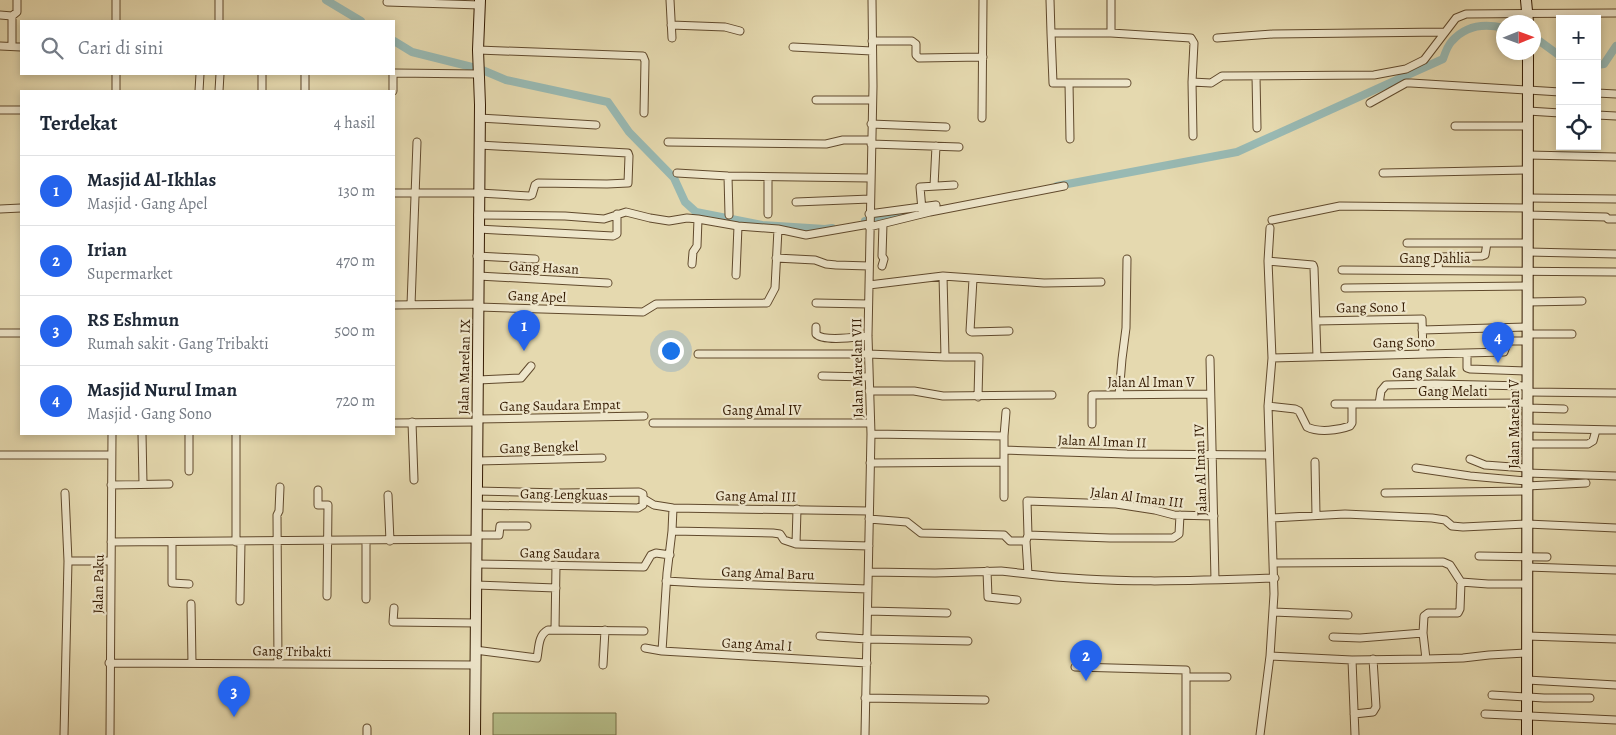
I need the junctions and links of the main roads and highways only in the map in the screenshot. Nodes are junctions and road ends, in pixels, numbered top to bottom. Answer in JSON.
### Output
{"nodes":[{"id":1,"x":1526,"y":0,"type":"edge"},
{"id":2,"x":480,"y":2,"type":"edge"},
{"id":3,"x":1528,"y":15,"type":"edge"},
{"id":4,"x":1528,"y":60,"type":"edge"},
{"id":5,"x":475,"y":735,"type":"edge"},
{"id":6,"x":1527,"y":735,"type":"edge"}],
"edges":[{"from":1,"to":3,"type":"main road"},
{"from":2,"to":5,"type":"main road","name":"Jalan Marelan IX"},
{"from":4,"to":6,"type":"main road","name":"Jalan Marelan V"}]}
